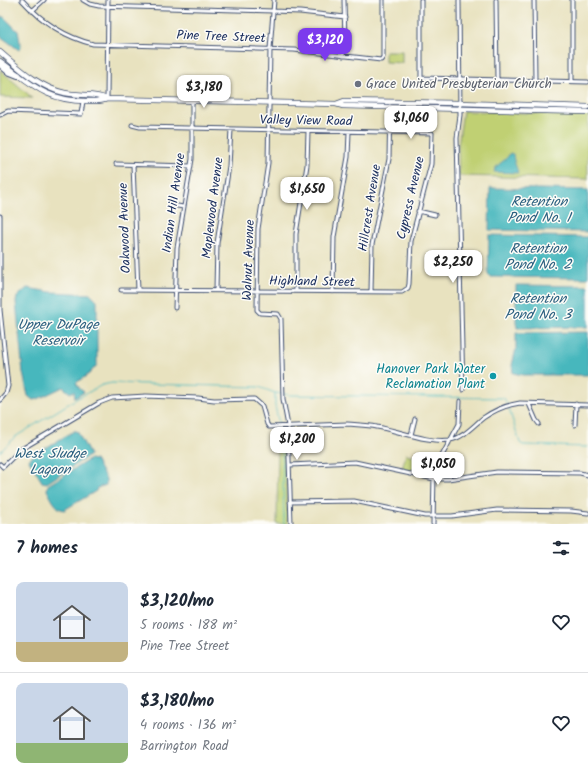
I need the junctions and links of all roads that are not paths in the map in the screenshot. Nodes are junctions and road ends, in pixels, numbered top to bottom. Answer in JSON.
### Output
{"nodes":[{"id":1,"x":22,"y":0,"type":"edge"},
{"id":2,"x":29,"y":0,"type":"edge"},
{"id":3,"x":44,"y":0,"type":"edge"},
{"id":4,"x":82,"y":0,"type":"edge"},
{"id":5,"x":108,"y":0,"type":"edge"},
{"id":6,"x":274,"y":0,"type":"edge"},
{"id":7,"x":344,"y":0,"type":"edge"},
{"id":8,"x":382,"y":0,"type":"edge"},
{"id":9,"x":421,"y":0,"type":"edge"},
{"id":10,"x":459,"y":0,"type":"edge"},
{"id":11,"x":496,"y":0,"type":"edge"},
{"id":12,"x":534,"y":0,"type":"edge"},
{"id":13,"x":572,"y":0,"type":"edge"},
{"id":14,"x":25,"y":4,"type":"junction"},
{"id":15,"x":108,"y":6,"type":"junction"},
{"id":16,"x":32,"y":11,"type":"junction"},
{"id":17,"x":273,"y":11,"type":"junction"},
{"id":18,"x":345,"y":17,"type":"junction"},
{"id":19,"x":108,"y":44,"type":"junction"},
{"id":20,"x":270,"y":49,"type":"junction"},
{"id":21,"x":0,"y":52,"type":"edge"},
{"id":22,"x":343,"y":56,"type":"junction"},
{"id":23,"x":0,"y":61,"type":"edge"},
{"id":24,"x":0,"y":64,"type":"edge"},
{"id":25,"x":18,"y":75,"type":"junction"},
{"id":26,"x":459,"y":79,"type":"junction"},
{"id":27,"x":497,"y":79,"type":"junction"},
{"id":28,"x":535,"y":80,"type":"junction"},
{"id":29,"x":572,"y":81,"type":"junction"},
{"id":30,"x":588,"y":82,"type":"edge"},
{"id":31,"x":108,"y":99,"type":"junction"},
{"id":32,"x":192,"y":100,"type":"junction"},
{"id":33,"x":83,"y":101,"type":"junction"},
{"id":34,"x":269,"y":102,"type":"junction"},
{"id":35,"x":459,"y":103,"type":"junction"},
{"id":36,"x":390,"y":105,"type":"junction"},
{"id":37,"x":588,"y":107,"type":"edge"},
{"id":38,"x":459,"y":109,"type":"junction"},
{"id":39,"x":588,"y":112,"type":"edge"},
{"id":40,"x":0,"y":115,"type":"edge"},
{"id":41,"x":132,"y":125,"type":"dead end"},
{"id":42,"x":192,"y":128,"type":"junction"},
{"id":43,"x":231,"y":129,"type":"junction"},
{"id":44,"x":269,"y":130,"type":"junction"},
{"id":45,"x":308,"y":131,"type":"junction"},
{"id":46,"x":349,"y":132,"type":"junction"},
{"id":47,"x":390,"y":132,"type":"junction"},
{"id":48,"x":432,"y":133,"type":"joint"},
{"id":49,"x":116,"y":164,"type":"dead end"},
{"id":50,"x":133,"y":165,"type":"junction"},
{"id":51,"x":191,"y":166,"type":"junction"},
{"id":52,"x":172,"y":205,"type":"dead end"},
{"id":53,"x":183,"y":207,"type":"junction"},
{"id":54,"x":418,"y":211,"type":"junction"},
{"id":55,"x":0,"y":216,"type":"edge"},
{"id":56,"x":435,"y":216,"type":"dead end"},
{"id":57,"x":121,"y":290,"type":"dead end"},
{"id":58,"x":138,"y":290,"type":"junction"},
{"id":59,"x":176,"y":290,"type":"junction"},
{"id":60,"x":216,"y":290,"type":"junction"},
{"id":61,"x":406,"y":290,"type":"joint"},
{"id":62,"x":257,"y":291,"type":"junction"},
{"id":63,"x":296,"y":291,"type":"junction"},
{"id":64,"x":333,"y":292,"type":"junction"},
{"id":65,"x":372,"y":292,"type":"junction"},
{"id":66,"x":175,"y":308,"type":"dead end"},
{"id":67,"x":463,"y":390,"type":"dead end"},
{"id":68,"x":0,"y":400,"type":"edge"},
{"id":69,"x":460,"y":401,"type":"dead end"},
{"id":70,"x":529,"y":404,"type":"junction"},
{"id":71,"x":576,"y":404,"type":"junction"},
{"id":72,"x":588,"y":405,"type":"edge"},
{"id":73,"x":415,"y":419,"type":"dead end"},
{"id":74,"x":539,"y":424,"type":"dead end"},
{"id":75,"x":575,"y":425,"type":"dead end"},
{"id":76,"x":288,"y":426,"type":"junction"},
{"id":77,"x":411,"y":435,"type":"junction"},
{"id":78,"x":451,"y":440,"type":"junction"},
{"id":79,"x":0,"y":464,"type":"edge"},
{"id":80,"x":290,"y":465,"type":"junction"},
{"id":81,"x":588,"y":475,"type":"edge"},
{"id":82,"x":434,"y":479,"type":"junction"},
{"id":83,"x":290,"y":502,"type":"junction"},
{"id":84,"x":588,"y":513,"type":"edge"},
{"id":85,"x":433,"y":516,"type":"junction"},
{"id":86,"x":291,"y":524,"type":"edge"},
{"id":87,"x":433,"y":524,"type":"edge"}],
"edges":[{"from":1,"to":14,"type":"street","name":"Pine Tree Street"},
{"from":2,"to":14,"type":"street"},
{"from":3,"to":16,"type":"street"},
{"from":4,"to":15,"type":"street"},
{"from":5,"to":15,"type":"street"},
{"from":6,"to":17,"type":"street","name":"Walnut Avenue"},
{"from":7,"to":18,"type":"street"},
{"from":8,"to":22,"type":"street","name":"Pine Tree Street"},
{"from":9,"to":26,"type":"street"},
{"from":10,"to":26,"type":"street"},
{"from":11,"to":27,"type":"street"},
{"from":12,"to":28,"type":"street"},
{"from":13,"to":29,"type":"street"},
{"from":14,"to":16,"type":"street","name":"Pine Tree Street"},
{"from":15,"to":17,"type":"street"},
{"from":15,"to":19,"type":"street"},
{"from":16,"to":19,"type":"street","name":"Pine Tree Street"},
{"from":17,"to":18,"type":"street"},
{"from":17,"to":20,"type":"street","name":"Walnut Avenue"},
{"from":18,"to":22,"type":"street"},
{"from":19,"to":20,"type":"street","name":"Pine Tree Street"},
{"from":19,"to":31,"type":"street"},
{"from":20,"to":22,"type":"street","name":"Pine Tree Street"},
{"from":20,"to":34,"type":"street","name":"Walnut Avenue"},
{"from":21,"to":31,"type":"main road"},
{"from":23,"to":25,"type":"main road"},
{"from":24,"to":25,"type":"highway"},
{"from":25,"to":33,"type":"main road"},
{"from":26,"to":27,"type":"street"},
{"from":26,"to":35,"type":"street"},
{"from":27,"to":28,"type":"street"},
{"from":28,"to":29,"type":"street"},
{"from":29,"to":30,"type":"street"},
{"from":31,"to":32,"type":"main road"},
{"from":31,"to":33,"type":"main road"},
{"from":32,"to":34,"type":"main road"},
{"from":32,"to":42,"type":"street","name":"Indian Hill Avenue"},
{"from":33,"to":40,"type":"street"},
{"from":34,"to":36,"type":"main road"},
{"from":34,"to":44,"type":"street","name":"Walnut Avenue"},
{"from":35,"to":36,"type":"main road"},
{"from":35,"to":37,"type":"main road"},
{"from":35,"to":38,"type":"street"},
{"from":36,"to":38,"type":"main road"},
{"from":36,"to":47,"type":"street","name":"Hillcrest Avenue"},
{"from":38,"to":39,"type":"main road"},
{"from":38,"to":67,"type":"street"},
{"from":41,"to":42,"type":"street","name":"Valley View Road"},
{"from":42,"to":43,"type":"street","name":"Valley View Road"},
{"from":42,"to":51,"type":"street","name":"Indian Hill Avenue"},
{"from":43,"to":44,"type":"street","name":"Valley View Road"},
{"from":43,"to":60,"type":"street","name":"Maplewood Avenue"},
{"from":44,"to":45,"type":"street","name":"Valley View Road"},
{"from":44,"to":62,"type":"street","name":"Walnut Avenue"},
{"from":45,"to":46,"type":"street","name":"Valley View Road"},
{"from":45,"to":63,"type":"street"},
{"from":46,"to":47,"type":"street","name":"Valley View Road"},
{"from":46,"to":64,"type":"street"},
{"from":47,"to":48,"type":"street","name":"Valley View Road"},
{"from":47,"to":65,"type":"street","name":"Hillcrest Avenue"},
{"from":48,"to":54,"type":"street","name":"Cypress Avenue"},
{"from":49,"to":50,"type":"street"},
{"from":50,"to":51,"type":"street"},
{"from":50,"to":58,"type":"street","name":"Oakwood Avenue"},
{"from":51,"to":53,"type":"street","name":"Indian Hill Avenue"},
{"from":52,"to":53,"type":"street"},
{"from":53,"to":59,"type":"street","name":"Indian Hill Avenue"},
{"from":54,"to":56,"type":"street"},
{"from":54,"to":61,"type":"street","name":"Cypress Avenue"},
{"from":55,"to":68,"type":"street"},
{"from":57,"to":58,"type":"street","name":"Highland Street"},
{"from":58,"to":59,"type":"street","name":"Highland Street"},
{"from":59,"to":60,"type":"street","name":"Highland Street"},
{"from":59,"to":66,"type":"street","name":"Indian Hill Avenue"},
{"from":60,"to":62,"type":"street","name":"Highland Street"},
{"from":61,"to":65,"type":"street","name":"Highland Street"},
{"from":62,"to":63,"type":"street","name":"Highland Street"},
{"from":62,"to":76,"type":"street","name":"Walnut Avenue"},
{"from":63,"to":64,"type":"street","name":"Highland Street"},
{"from":64,"to":65,"type":"street","name":"Highland Street"},
{"from":69,"to":78,"type":"street"},
{"from":70,"to":71,"type":"street"},
{"from":70,"to":74,"type":"street"},
{"from":70,"to":78,"type":"street"},
{"from":71,"to":72,"type":"street"},
{"from":71,"to":75,"type":"street"},
{"from":73,"to":77,"type":"street"},
{"from":76,"to":77,"type":"street"},
{"from":76,"to":79,"type":"street"},
{"from":76,"to":80,"type":"street","name":"Walnut Avenue"},
{"from":77,"to":78,"type":"street"},
{"from":78,"to":82,"type":"street"},
{"from":80,"to":82,"type":"street"},
{"from":80,"to":83,"type":"street","name":"Walnut Avenue"},
{"from":81,"to":82,"type":"street"},
{"from":82,"to":85,"type":"street"},
{"from":83,"to":85,"type":"street"},
{"from":83,"to":86,"type":"street","name":"Walnut Avenue"},
{"from":84,"to":85,"type":"street"},
{"from":85,"to":87,"type":"street"}]}
